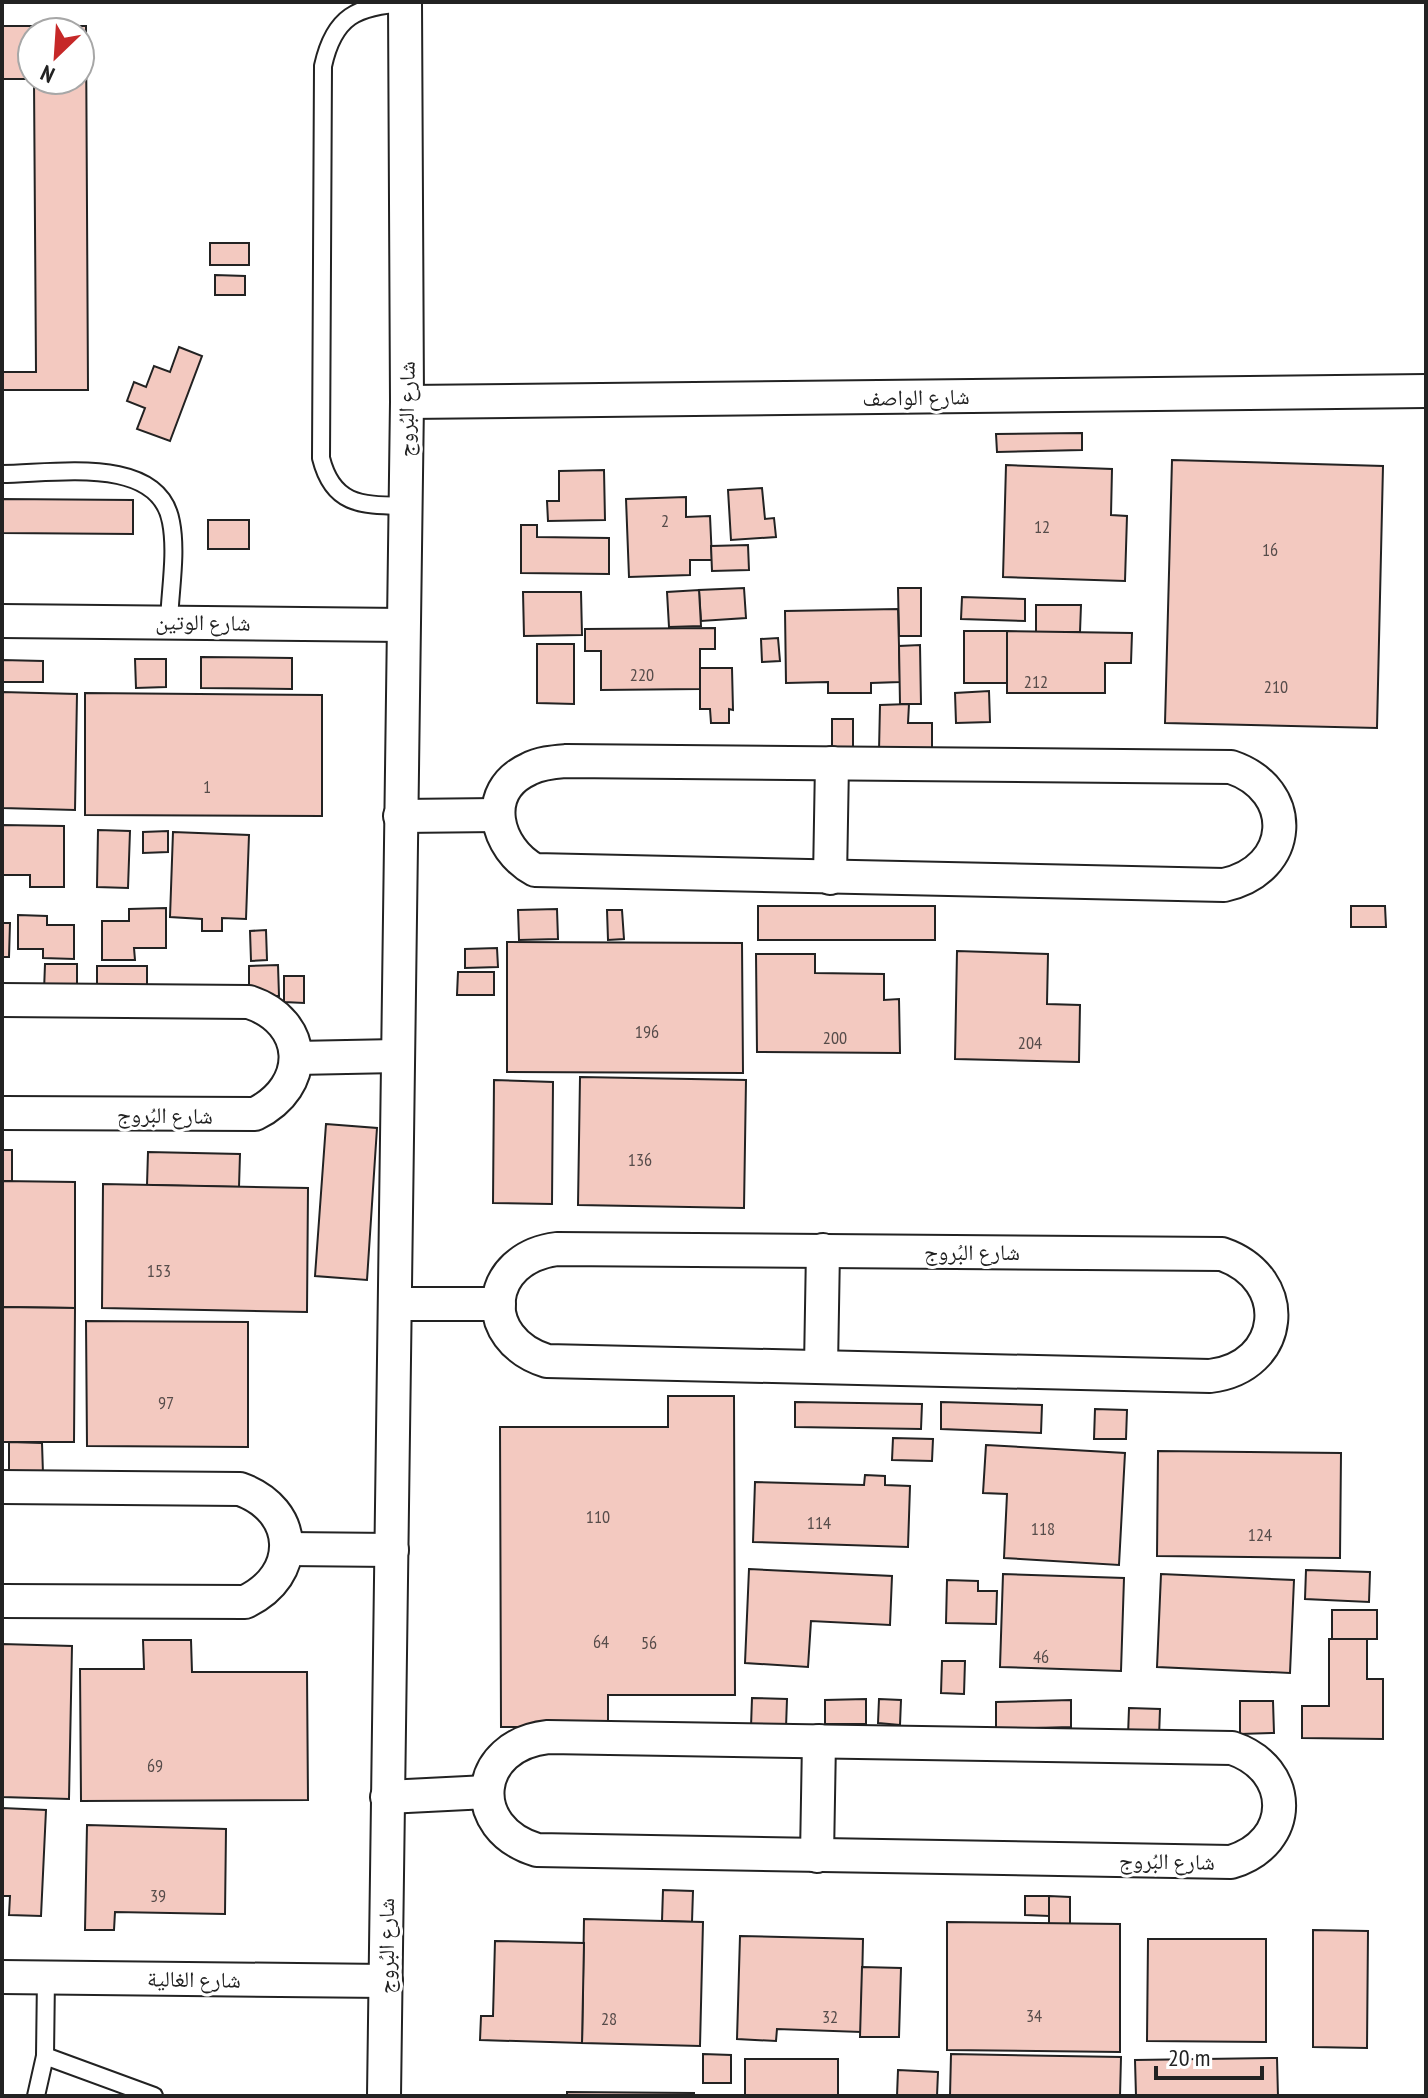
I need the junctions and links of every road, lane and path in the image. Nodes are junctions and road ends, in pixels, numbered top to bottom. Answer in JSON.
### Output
{"nodes":[{"id":1,"x":405,"y":3,"type":"edge"},
{"id":2,"x":1426,"y":391,"type":"edge"},
{"id":3,"x":407,"y":402,"type":"junction"},
{"id":4,"x":2,"y":474,"type":"edge"},
{"id":5,"x":405,"y":506,"type":"junction"},
{"id":6,"x":2,"y":621,"type":"edge"},
{"id":7,"x":169,"y":622,"type":"junction"},
{"id":8,"x":403,"y":625,"type":"junction"},
{"id":9,"x":832,"y":763,"type":"junction"},
{"id":10,"x":498,"y":815,"type":"junction"},
{"id":11,"x":400,"y":816,"type":"junction"},
{"id":12,"x":830,"y":878,"type":"junction"},
{"id":13,"x":2,"y":1000,"type":"edge"},
{"id":14,"x":397,"y":1056,"type":"junction"},
{"id":15,"x":296,"y":1058,"type":"junction"},
{"id":16,"x":2,"y":1113,"type":"edge"},
{"id":17,"x":823,"y":1250,"type":"junction"},
{"id":18,"x":397,"y":1304,"type":"junction"},
{"id":19,"x":499,"y":1304,"type":"junction"},
{"id":20,"x":821,"y":1367,"type":"junction"},
{"id":21,"x":2,"y":1487,"type":"edge"},
{"id":22,"x":287,"y":1549,"type":"junction"},
{"id":23,"x":392,"y":1550,"type":"junction"},
{"id":24,"x":2,"y":1601,"type":"edge"},
{"id":25,"x":819,"y":1741,"type":"junction"},
{"id":26,"x":487,"y":1792,"type":"junction"},
{"id":27,"x":387,"y":1797,"type":"junction"},
{"id":28,"x":817,"y":1856,"type":"junction"},
{"id":29,"x":2,"y":1977,"type":"edge"},
{"id":30,"x":46,"y":1977,"type":"junction"},
{"id":31,"x":386,"y":1981,"type":"junction"},
{"id":32,"x":45,"y":2056,"type":"junction"},
{"id":33,"x":36,"y":2096,"type":"edge"},
{"id":34,"x":154,"y":2096,"type":"edge"},
{"id":35,"x":384,"y":2096,"type":"edge"}],
"edges":[{"from":1,"to":3,"type":"street","name":"شارع البُروج"},
{"from":1,"to":5,"type":"lane"},
{"from":2,"to":3,"type":"street","name":"شارع الواصف"},
{"from":3,"to":5,"type":"street","name":"شارع البُروج"},
{"from":4,"to":7,"type":"lane"},
{"from":5,"to":8,"type":"street","name":"شارع البُروج"},
{"from":6,"to":7,"type":"street","name":"شارع الوتين"},
{"from":7,"to":8,"type":"street","name":"شارع الوتين"},
{"from":8,"to":11,"type":"street","name":"شارع البُروج"},
{"from":9,"to":10,"type":"street"},
{"from":9,"to":12,"type":"street"},
{"from":9,"to":12,"type":"street"},
{"from":10,"to":11,"type":"street"},
{"from":10,"to":12,"type":"street"},
{"from":11,"to":14,"type":"street","name":"شارع البُروج"},
{"from":13,"to":15,"type":"street"},
{"from":14,"to":15,"type":"street"},
{"from":14,"to":18,"type":"street","name":"شارع البُروج"},
{"from":15,"to":16,"type":"street","name":"شارع البُروج"},
{"from":17,"to":19,"type":"street","name":"شارع البُروج"},
{"from":17,"to":20,"type":"street"},
{"from":17,"to":20,"type":"street","name":"شارع البُروج"},
{"from":18,"to":19,"type":"street"},
{"from":18,"to":23,"type":"street","name":"شارع البُروج"},
{"from":19,"to":20,"type":"street","name":"شارع البُروج"},
{"from":21,"to":22,"type":"street"},
{"from":22,"to":23,"type":"street"},
{"from":22,"to":24,"type":"street"},
{"from":23,"to":27,"type":"street","name":"شارع البُروج"},
{"from":25,"to":26,"type":"street","name":"شارع البُروج"},
{"from":25,"to":28,"type":"street"},
{"from":25,"to":28,"type":"street","name":"شارع البُروج"},
{"from":26,"to":27,"type":"street"},
{"from":26,"to":28,"type":"street","name":"شارع البُروج"},
{"from":27,"to":31,"type":"street","name":"شارع البُروج"},
{"from":29,"to":30,"type":"street","name":"شارع الغالية"},
{"from":30,"to":31,"type":"street","name":"شارع الغالية"},
{"from":30,"to":32,"type":"lane"},
{"from":31,"to":35,"type":"street","name":"شارع البُروج"},
{"from":32,"to":33,"type":"lane"},
{"from":32,"to":34,"type":"lane"}]}
